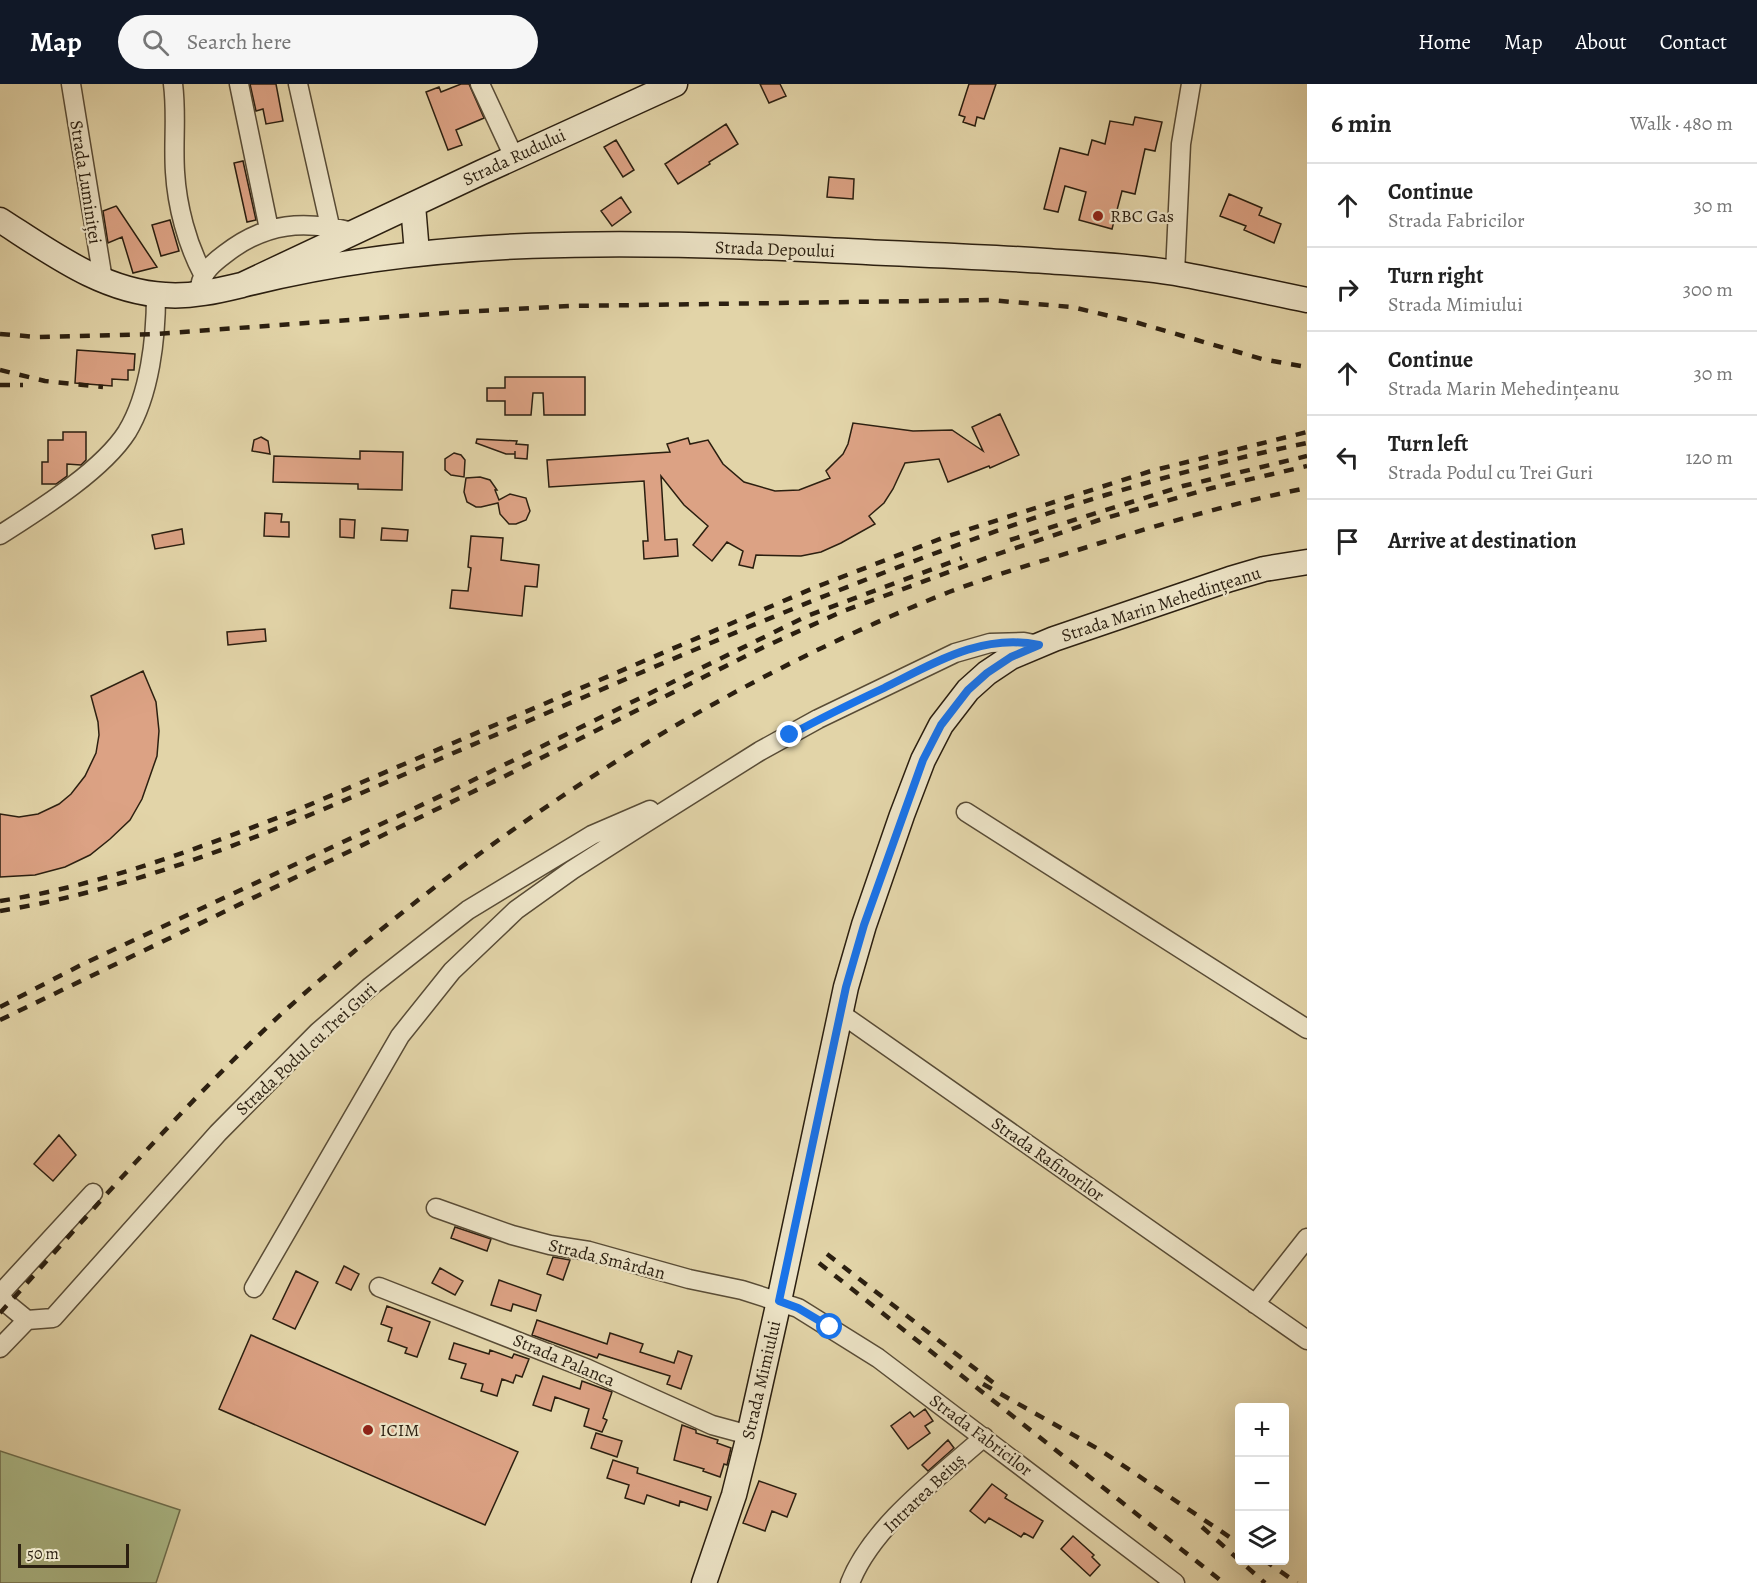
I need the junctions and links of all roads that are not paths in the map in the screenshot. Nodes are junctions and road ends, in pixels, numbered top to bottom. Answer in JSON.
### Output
{"nodes":[{"id":1,"x":71,"y":84,"type":"edge"},
{"id":2,"x":174,"y":84,"type":"edge"},
{"id":3,"x":239,"y":84,"type":"edge"},
{"id":4,"x":298,"y":84,"type":"edge"},
{"id":5,"x":480,"y":84,"type":"edge"},
{"id":6,"x":675,"y":84,"type":"edge"},
{"id":7,"x":1191,"y":84,"type":"edge"},
{"id":8,"x":514,"y":157,"type":"junction"},
{"id":9,"x":413,"y":205,"type":"junction"},
{"id":10,"x":0,"y":220,"type":"edge"},
{"id":11,"x":330,"y":226,"type":"junction"},
{"id":12,"x":269,"y":229,"type":"junction"},
{"id":13,"x":353,"y":232,"type":"junction"},
{"id":14,"x":417,"y":253,"type":"junction"},
{"id":15,"x":1175,"y":273,"type":"junction"},
{"id":16,"x":103,"y":280,"type":"junction"},
{"id":17,"x":201,"y":284,"type":"junction"},
{"id":18,"x":242,"y":285,"type":"junction"},
{"id":19,"x":156,"y":294,"type":"junction"},
{"id":20,"x":1307,"y":300,"type":"edge"},
{"id":21,"x":0,"y":535,"type":"edge"},
{"id":22,"x":1307,"y":562,"type":"edge"},
{"id":23,"x":1039,"y":645,"type":"junction"},
{"id":24,"x":987,"y":673,"type":"joint"},
{"id":25,"x":701,"y":788,"type":"junction"},
{"id":26,"x":966,"y":812,"type":"dead end"},
{"id":27,"x":840,"y":1013,"type":"junction"},
{"id":28,"x":1307,"y":1029,"type":"edge"},
{"id":29,"x":93,"y":1193,"type":"dead end"},
{"id":30,"x":436,"y":1208,"type":"dead end"},
{"id":31,"x":1307,"y":1238,"type":"edge"},
{"id":32,"x":379,"y":1287,"type":"dead end"},
{"id":33,"x":254,"y":1288,"type":"dead end"},
{"id":34,"x":0,"y":1294,"type":"edge"},
{"id":35,"x":0,"y":1298,"type":"edge"},
{"id":36,"x":779,"y":1301,"type":"junction"},
{"id":37,"x":1255,"y":1304,"type":"junction"},
{"id":38,"x":28,"y":1320,"type":"junction"},
{"id":39,"x":1307,"y":1340,"type":"edge"},
{"id":40,"x":0,"y":1348,"type":"edge"},
{"id":41,"x":748,"y":1435,"type":"junction"},
{"id":42,"x":984,"y":1437,"type":"junction"},
{"id":43,"x":1167,"y":1581,"type":"edge"},
{"id":44,"x":704,"y":1583,"type":"edge"},
{"id":45,"x":850,"y":1583,"type":"edge"}],
"edges":[{"from":1,"to":16,"type":"street","name":"Strada Luminiței"},
{"from":2,"to":17,"type":"street"},
{"from":3,"to":12,"type":"street"},
{"from":4,"to":11,"type":"street"},
{"from":5,"to":8,"type":"street"},
{"from":6,"to":8,"type":"main road","name":"Strada Rudului"},
{"from":7,"to":15,"type":"street"},
{"from":8,"to":9,"type":"main road","name":"Strada Rudului"},
{"from":9,"to":13,"type":"main road","name":"Strada Rudului"},
{"from":9,"to":14,"type":"main road"},
{"from":10,"to":16,"type":"main road","name":"Strada Rudului"},
{"from":11,"to":12,"type":"street"},
{"from":11,"to":13,"type":"street"},
{"from":12,"to":17,"type":"street"},
{"from":13,"to":18,"type":"main road","name":"Strada Rudului"},
{"from":14,"to":15,"type":"main road","name":"Strada Depoului"},
{"from":14,"to":18,"type":"main road","name":"Strada Depoului"},
{"from":15,"to":20,"type":"main road","name":"Strada Depoului"},
{"from":16,"to":19,"type":"main road","name":"Strada Rudului"},
{"from":17,"to":18,"type":"main road","name":"Strada Rudului"},
{"from":17,"to":19,"type":"main road","name":"Strada Rudului"},
{"from":19,"to":21,"type":"street"},
{"from":22,"to":23,"type":"main road","name":"Strada Marin Mehedințeanu"},
{"from":23,"to":24,"type":"main road","name":"Strada Marin Mehedințeanu"},
{"from":23,"to":25,"type":"street","name":"Strada Podul cu Trei Guri"},
{"from":24,"to":27,"type":"main road","name":"Strada Mimiului"},
{"from":25,"to":33,"type":"street","name":"Strada Podul cu Trei Guri"},
{"from":25,"to":38,"type":"street","name":"Strada Podul cu Trei Guri"},
{"from":26,"to":28,"type":"street"},
{"from":27,"to":36,"type":"main road","name":"Strada Mimiului"},
{"from":27,"to":37,"type":"street","name":"Strada Rafinorilor"},
{"from":29,"to":34,"type":"street"},
{"from":30,"to":36,"type":"street","name":"Strada Smârdan"},
{"from":31,"to":37,"type":"street"},
{"from":32,"to":41,"type":"street","name":"Strada Palanca"},
{"from":35,"to":38,"type":"street"},
{"from":36,"to":41,"type":"main road","name":"Strada Mimiului"},
{"from":36,"to":42,"type":"street","name":"Strada Fabricilor"},
{"from":37,"to":39,"type":"street","name":"Strada Rafinorilor"},
{"from":38,"to":40,"type":"street"},
{"from":41,"to":44,"type":"main road","name":"Strada Mimiului"},
{"from":42,"to":43,"type":"street","name":"Strada Fabricilor"},
{"from":42,"to":45,"type":"street","name":"Intrarea Beiuș"}]}
